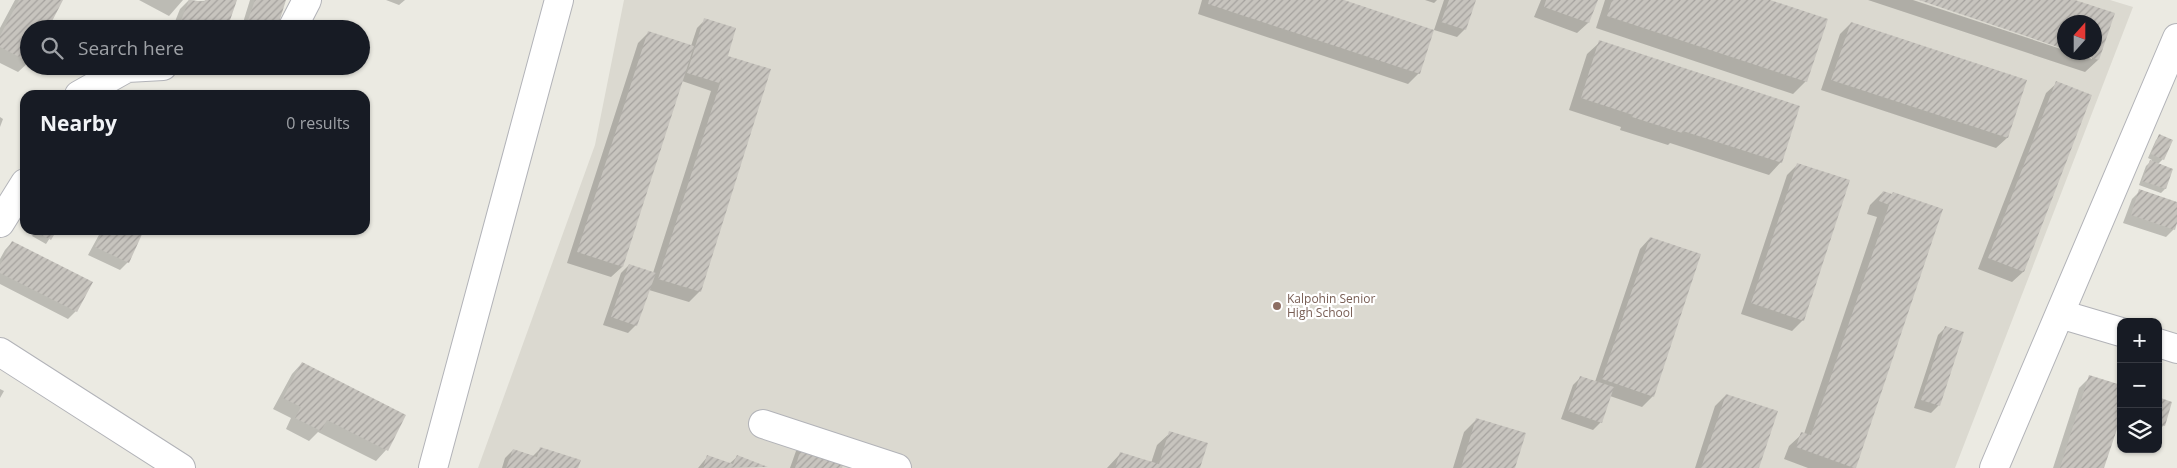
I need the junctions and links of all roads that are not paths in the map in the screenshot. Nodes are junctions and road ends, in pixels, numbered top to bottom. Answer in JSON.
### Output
{"nodes":[{"id":1,"x":307,"y":0,"type":"edge"},
{"id":2,"x":559,"y":0,"type":"edge"},
{"id":3,"x":297,"y":20,"type":"edge"},
{"id":4,"x":2177,"y":38,"type":"edge"},
{"id":5,"x":115,"y":75,"type":"edge"},
{"id":6,"x":88,"y":90,"type":"edge"},
{"id":7,"x":20,"y":191,"type":"edge"},
{"id":8,"x":0,"y":223,"type":"edge"},
{"id":9,"x":2060,"y":314,"type":"junction"},
{"id":10,"x":2117,"y":331,"type":"edge"},
{"id":11,"x":2162,"y":344,"type":"edge"},
{"id":12,"x":2177,"y":349,"type":"edge"},
{"id":13,"x":0,"y":352,"type":"edge"},
{"id":14,"x":763,"y":424,"type":"dead end"},
{"id":15,"x":181,"y":468,"type":"edge"},
{"id":16,"x":433,"y":468,"type":"edge"},
{"id":17,"x":897,"y":468,"type":"edge"},
{"id":18,"x":1994,"y":468,"type":"edge"}],
"edges":[{"from":1,"to":3,"type":"street"},
{"from":2,"to":16,"type":"street"},
{"from":4,"to":9,"type":"street"},
{"from":5,"to":6,"type":"street"},
{"from":7,"to":8,"type":"street"},
{"from":9,"to":10,"type":"street"},
{"from":9,"to":18,"type":"street"},
{"from":11,"to":12,"type":"street"},
{"from":13,"to":15,"type":"street"},
{"from":14,"to":17,"type":"street"}]}
